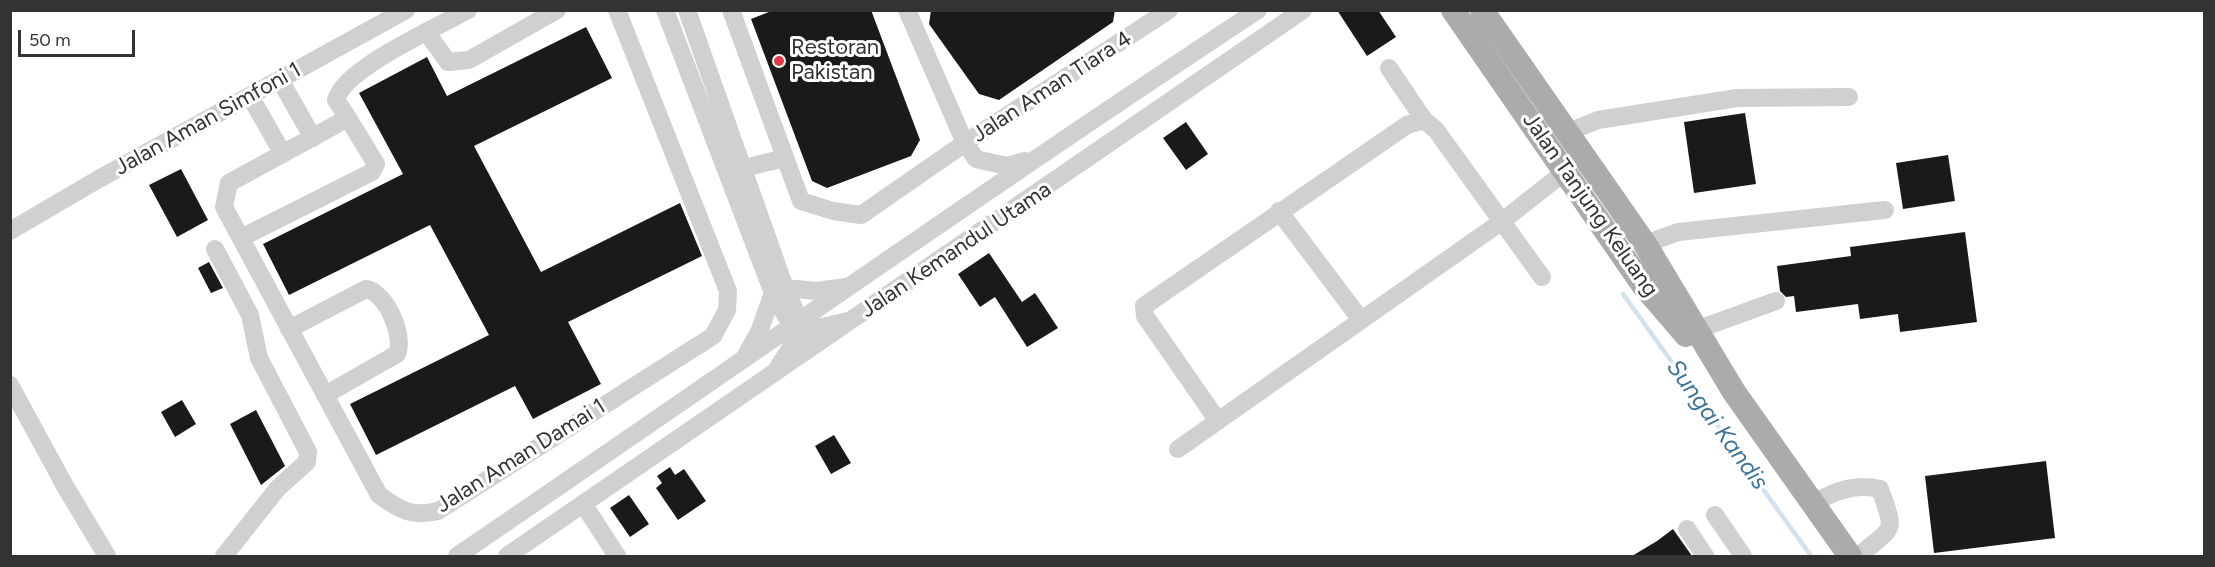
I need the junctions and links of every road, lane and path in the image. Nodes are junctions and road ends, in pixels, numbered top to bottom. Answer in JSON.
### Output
{"nodes":[{"id":1,"x":381,"y":10,"type":"edge"},
{"id":2,"x":406,"y":10,"type":"edge"},
{"id":3,"x":468,"y":10,"type":"edge"},
{"id":4,"x":557,"y":10,"type":"edge"},
{"id":5,"x":617,"y":10,"type":"edge"},
{"id":6,"x":665,"y":10,"type":"edge"},
{"id":7,"x":687,"y":10,"type":"edge"},
{"id":8,"x":731,"y":10,"type":"edge"},
{"id":9,"x":907,"y":10,"type":"edge"},
{"id":10,"x":1258,"y":10,"type":"edge"},
{"id":11,"x":1303,"y":10,"type":"edge"},
{"id":12,"x":1453,"y":10,"type":"edge"},
{"id":13,"x":1482,"y":10,"type":"edge"},
{"id":14,"x":1164,"y":12,"type":"edge"},
{"id":15,"x":427,"y":33,"type":"junction"},
{"id":16,"x":346,"y":44,"type":"junction"},
{"id":17,"x":361,"y":69,"type":"junction"},
{"id":18,"x":1389,"y":69,"type":"dead end"},
{"id":19,"x":280,"y":80,"type":"junction"},
{"id":20,"x":250,"y":96,"type":"junction"},
{"id":21,"x":1849,"y":97,"type":"dead end"},
{"id":22,"x":348,"y":118,"type":"junction"},
{"id":23,"x":1424,"y":120,"type":"junction"},
{"id":24,"x":1566,"y":134,"type":"junction"},
{"id":25,"x":313,"y":138,"type":"junction"},
{"id":26,"x":965,"y":143,"type":"junction"},
{"id":27,"x":282,"y":154,"type":"junction"},
{"id":28,"x":784,"y":158,"type":"junction"},
{"id":29,"x":1033,"y":159,"type":"junction"},
{"id":30,"x":744,"y":168,"type":"junction"},
{"id":31,"x":1566,"y":171,"type":"junction"},
{"id":32,"x":1885,"y":210,"type":"dead end"},
{"id":33,"x":1279,"y":211,"type":"junction"},
{"id":34,"x":10,"y":216,"type":"edge"},
{"id":35,"x":1501,"y":222,"type":"junction"},
{"id":36,"x":10,"y":231,"type":"edge"},
{"id":37,"x":241,"y":238,"type":"junction"},
{"id":38,"x":1645,"y":244,"type":"junction"},
{"id":39,"x":215,"y":249,"type":"dead end"},
{"id":40,"x":1542,"y":277,"type":"dead end"},
{"id":41,"x":856,"y":284,"type":"junction"},
{"id":42,"x":779,"y":291,"type":"junction"},
{"id":43,"x":1776,"y":301,"type":"dead end"},
{"id":44,"x":858,"y":318,"type":"junction"},
{"id":45,"x":1361,"y":320,"type":"junction"},
{"id":46,"x":798,"y":327,"type":"junction"},
{"id":47,"x":290,"y":329,"type":"junction"},
{"id":48,"x":1696,"y":330,"type":"junction"},
{"id":49,"x":743,"y":361,"type":"junction"},
{"id":50,"x":772,"y":377,"type":"junction"},
{"id":51,"x":10,"y":386,"type":"edge"},
{"id":52,"x":1734,"y":393,"type":"junction"},
{"id":53,"x":325,"y":395,"type":"junction"},
{"id":54,"x":1218,"y":421,"type":"junction"},
{"id":55,"x":1178,"y":449,"type":"dead end"},
{"id":56,"x":1813,"y":504,"type":"junction"},
{"id":57,"x":584,"y":505,"type":"junction"},
{"id":58,"x":1715,"y":515,"type":"dead end"},
{"id":59,"x":1687,"y":530,"type":"dead end"},
{"id":60,"x":107,"y":556,"type":"edge"},
{"id":61,"x":224,"y":556,"type":"edge"},
{"id":62,"x":457,"y":556,"type":"edge"},
{"id":63,"x":507,"y":556,"type":"edge"},
{"id":64,"x":617,"y":556,"type":"edge"},
{"id":65,"x":1705,"y":556,"type":"edge"},
{"id":66,"x":1743,"y":556,"type":"edge"},
{"id":67,"x":1850,"y":556,"type":"edge"},
{"id":68,"x":1859,"y":556,"type":"edge"}],
"edges":[{"from":1,"to":34,"type":"street","name":"Jalan Aman Simfoni 1"},
{"from":2,"to":16,"type":"street","name":"Jalan Aman Simfoni 1"},
{"from":3,"to":15,"type":"street"},
{"from":4,"to":15,"type":"street"},
{"from":5,"to":53,"type":"street","name":"Jalan Aman Damai 1"},
{"from":6,"to":42,"type":"street"},
{"from":7,"to":30,"type":"street"},
{"from":8,"to":28,"type":"street"},
{"from":9,"to":26,"type":"street"},
{"from":10,"to":29,"type":"street","name":"Jalan Kemandul Utama"},
{"from":11,"to":44,"type":"street","name":"Jalan Kemandul Utama"},
{"from":12,"to":31,"type":"main road","name":"Jalan Tanjung Keluang"},
{"from":13,"to":24,"type":"main road","name":"Jalan Tanjung Keluang"},
{"from":14,"to":26,"type":"street","name":"Jalan Aman Tiara 4"},
{"from":15,"to":17,"type":"street"},
{"from":16,"to":17,"type":"street"},
{"from":16,"to":19,"type":"street","name":"Jalan Aman Simfoni 1"},
{"from":17,"to":22,"type":"street"},
{"from":18,"to":23,"type":"street"},
{"from":19,"to":20,"type":"street","name":"Jalan Aman Simfoni 1"},
{"from":19,"to":25,"type":"street"},
{"from":20,"to":27,"type":"street"},
{"from":20,"to":36,"type":"street","name":"Jalan Aman Simfoni 1"},
{"from":21,"to":24,"type":"street"},
{"from":22,"to":25,"type":"street","name":"Jalan Aman Damai 1"},
{"from":22,"to":37,"type":"street"},
{"from":23,"to":33,"type":"street"},
{"from":23,"to":35,"type":"street"},
{"from":24,"to":38,"type":"main road","name":"Jalan Tanjung Keluang"},
{"from":25,"to":27,"type":"street","name":"Jalan Aman Damai 1"},
{"from":26,"to":28,"type":"street","name":"Jalan Aman Tiara 4"},
{"from":26,"to":29,"type":"street"},
{"from":27,"to":37,"type":"street","name":"Jalan Aman Damai 1"},
{"from":28,"to":30,"type":"street"},
{"from":29,"to":41,"type":"street","name":"Jalan Kemandul Utama"},
{"from":30,"to":42,"type":"street"},
{"from":31,"to":35,"type":"street"},
{"from":31,"to":52,"type":"main road","name":"Jalan Tanjung Keluang"},
{"from":32,"to":38,"type":"street"},
{"from":33,"to":45,"type":"street"},
{"from":33,"to":54,"type":"street"},
{"from":35,"to":40,"type":"street"},
{"from":35,"to":45,"type":"street"},
{"from":37,"to":47,"type":"street","name":"Jalan Aman Damai 1"},
{"from":38,"to":48,"type":"main road","name":"Jalan Tanjung Keluang"},
{"from":39,"to":61,"type":"street"},
{"from":41,"to":42,"type":"street"},
{"from":41,"to":46,"type":"street","name":"Jalan Kemandul Utama"},
{"from":42,"to":46,"type":"street"},
{"from":42,"to":49,"type":"street"},
{"from":43,"to":48,"type":"street"},
{"from":44,"to":46,"type":"street","name":"Jalan Kemandul Utama"},
{"from":44,"to":50,"type":"street"},
{"from":45,"to":54,"type":"street"},
{"from":46,"to":49,"type":"street","name":"Jalan Kemandul Utama"},
{"from":46,"to":50,"type":"street"},
{"from":47,"to":53,"type":"street","name":"Jalan Aman Damai 1"},
{"from":47,"to":53,"type":"street"},
{"from":48,"to":52,"type":"main road","name":"Jalan Tanjung Keluang"},
{"from":49,"to":62,"type":"street","name":"Jalan Kemandul Utama"},
{"from":50,"to":57,"type":"street"},
{"from":51,"to":60,"type":"street"},
{"from":52,"to":56,"type":"main road","name":"Jalan Tanjung Keluang"},
{"from":54,"to":55,"type":"street"},
{"from":56,"to":67,"type":"main road","name":"Jalan Tanjung Keluang"},
{"from":56,"to":68,"type":"street"},
{"from":57,"to":63,"type":"street"},
{"from":57,"to":64,"type":"street"},
{"from":58,"to":66,"type":"street"},
{"from":59,"to":65,"type":"street"}]}
